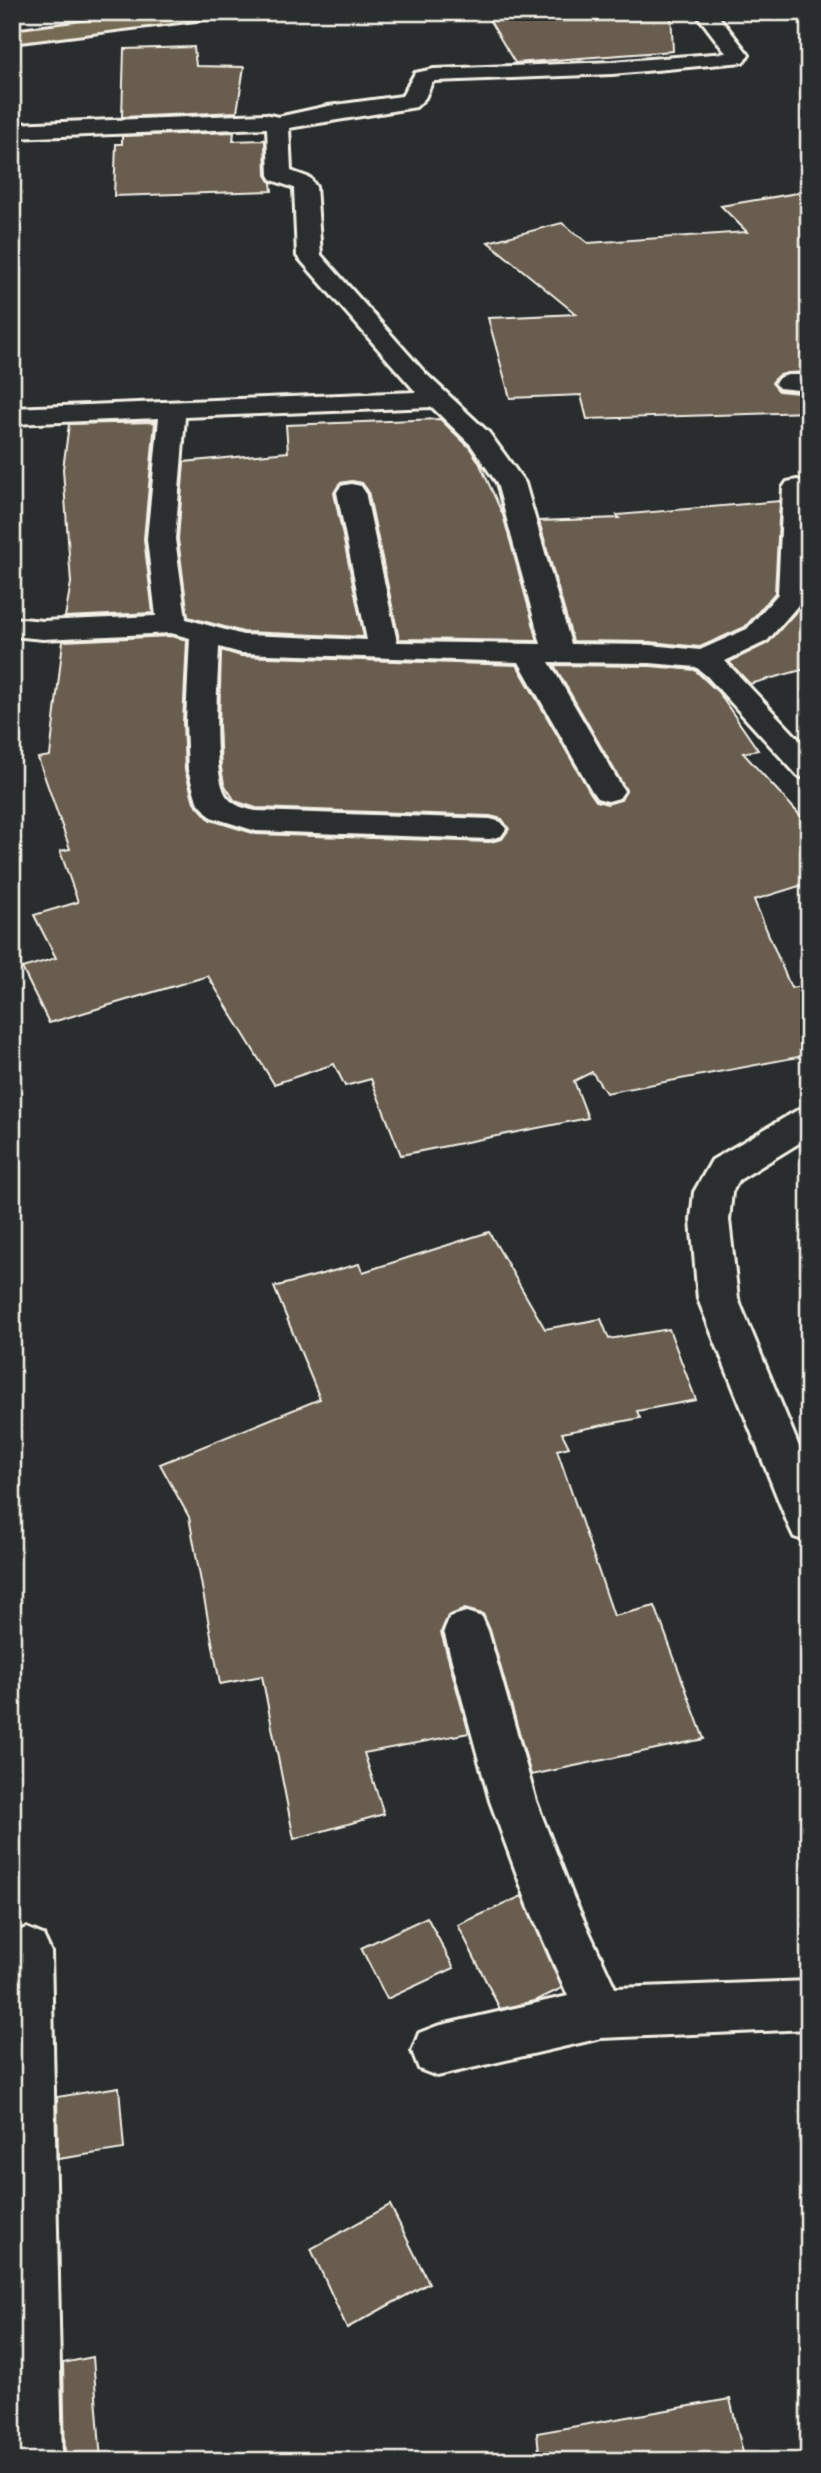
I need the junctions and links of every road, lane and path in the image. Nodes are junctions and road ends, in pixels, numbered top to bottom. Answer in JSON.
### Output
{"nodes":[{"id":1,"x":212,"y":12,"type":"edge"},
{"id":2,"x":716,"y":12,"type":"edge"},
{"id":3,"x":12,"y":37,"type":"edge"},
{"id":4,"x":278,"y":124,"type":"junction"},
{"id":5,"x":12,"y":131,"type":"edge"},
{"id":6,"x":439,"y":399,"type":"junction"},
{"id":7,"x":173,"y":409,"type":"junction"},
{"id":8,"x":12,"y":416,"type":"edge"},
{"id":9,"x":797,"y":488,"type":"dead end"},
{"id":10,"x":351,"y":492,"type":"dead end"},
{"id":11,"x":172,"y":624,"type":"junction"},
{"id":12,"x":12,"y":627,"type":"edge"},
{"id":13,"x":205,"y":634,"type":"junction"},
{"id":14,"x":384,"y":650,"type":"junction"},
{"id":15,"x":543,"y":652,"type":"junction"},
{"id":16,"x":704,"y":659,"type":"junction"},
{"id":17,"x":809,"y":769,"type":"edge"},
{"id":18,"x":608,"y":792,"type":"dead end"},
{"id":19,"x":490,"y":829,"type":"dead end"},
{"id":20,"x":809,"y":1120,"type":"edge"},
{"id":21,"x":809,"y":1524,"type":"edge"},
{"id":22,"x":466,"y":1631,"type":"dead end"},
{"id":23,"x":26,"y":1952,"type":"dead end"},
{"id":24,"x":809,"y":2005,"type":"edge"},
{"id":25,"x":601,"y":2013,"type":"junction"},
{"id":26,"x":438,"y":2050,"type":"dead end"},
{"id":27,"x":34,"y":2461,"type":"edge"}],
"edges":[{"from":1,"to":3,"type":"main road"},
{"from":2,"to":4,"type":"street"},
{"from":4,"to":5,"type":"street"},
{"from":4,"to":6,"type":"street"},
{"from":6,"to":7,"type":"street"},
{"from":6,"to":15,"type":"street"},
{"from":7,"to":8,"type":"street"},
{"from":7,"to":11,"type":"street"},
{"from":9,"to":16,"type":"street"},
{"from":10,"to":14,"type":"street"},
{"from":11,"to":12,"type":"street"},
{"from":11,"to":13,"type":"street"},
{"from":13,"to":14,"type":"street"},
{"from":13,"to":19,"type":"street"},
{"from":14,"to":15,"type":"street"},
{"from":15,"to":16,"type":"street"},
{"from":15,"to":18,"type":"street"},
{"from":16,"to":17,"type":"street"},
{"from":20,"to":21,"type":"street"},
{"from":22,"to":25,"type":"street"},
{"from":23,"to":27,"type":"street"},
{"from":24,"to":25,"type":"street"},
{"from":25,"to":26,"type":"street"}]}
